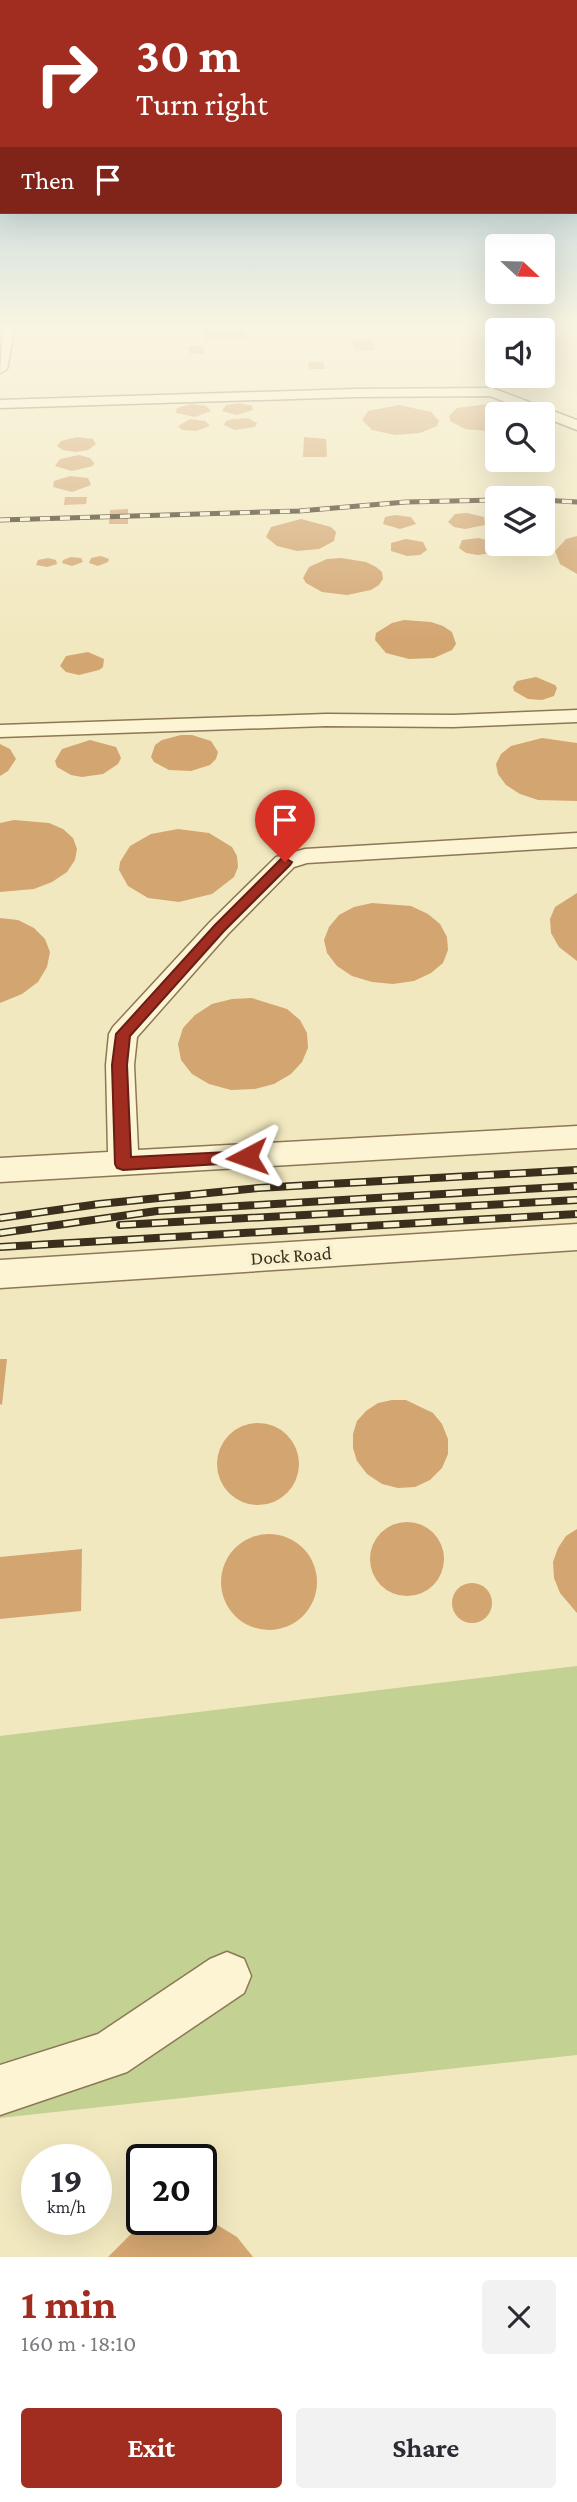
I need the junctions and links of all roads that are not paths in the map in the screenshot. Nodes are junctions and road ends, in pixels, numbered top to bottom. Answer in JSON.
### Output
{"nodes":[{"id":1,"x":577,"y":716,"type":"edge"},
{"id":2,"x":0,"y":731,"type":"edge"},
{"id":3,"x":577,"y":840,"type":"edge"},
{"id":4,"x":577,"y":1138,"type":"edge"},
{"id":5,"x":123,"y":1164,"type":"junction"},
{"id":6,"x":0,"y":1170,"type":"edge"},
{"id":7,"x":577,"y":1237,"type":"edge"},
{"id":8,"x":3,"y":1274,"type":"edge"},
{"id":9,"x":227,"y":1976,"type":"dead end"},
{"id":10,"x":0,"y":2090,"type":"edge"}],
"edges":[{"from":1,"to":2,"type":"street"},
{"from":3,"to":5,"type":"street"},
{"from":4,"to":5,"type":"street"},
{"from":5,"to":6,"type":"street"},
{"from":7,"to":8,"type":"street","name":"Dock Road"},
{"from":9,"to":10,"type":"street"}]}
